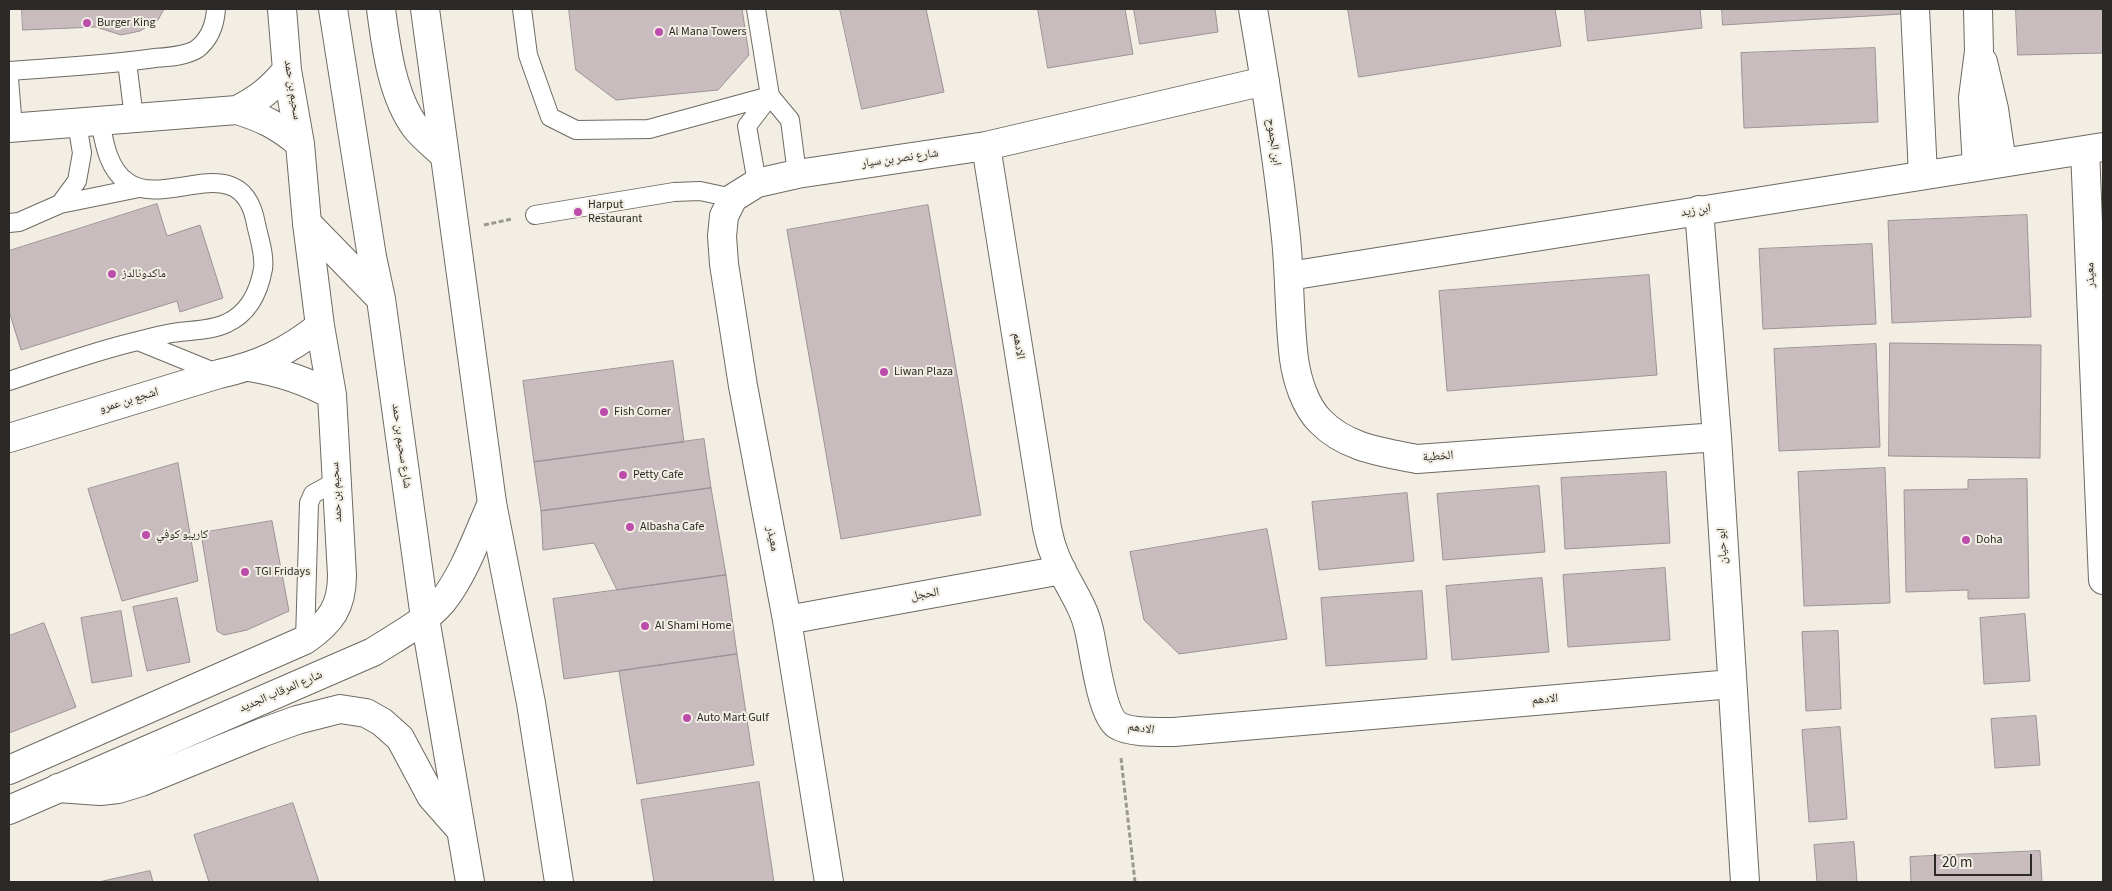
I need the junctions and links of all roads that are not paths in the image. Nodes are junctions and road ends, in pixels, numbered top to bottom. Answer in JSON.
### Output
{"nodes":[{"id":1,"x":216,"y":9,"type":"edge"},
{"id":2,"x":282,"y":9,"type":"edge"},
{"id":3,"x":333,"y":9,"type":"edge"},
{"id":4,"x":381,"y":9,"type":"edge"},
{"id":5,"x":425,"y":9,"type":"edge"},
{"id":6,"x":522,"y":9,"type":"edge"},
{"id":7,"x":756,"y":9,"type":"edge"},
{"id":8,"x":1253,"y":9,"type":"edge"},
{"id":9,"x":1914,"y":9,"type":"edge"},
{"id":10,"x":1978,"y":9,"type":"edge"},
{"id":11,"x":127,"y":62,"type":"junction"},
{"id":12,"x":287,"y":70,"type":"junction"},
{"id":13,"x":9,"y":71,"type":"edge"},
{"id":14,"x":9,"y":79,"type":"edge"},
{"id":15,"x":1265,"y":81,"type":"junction"},
{"id":16,"x":770,"y":96,"type":"junction"},
{"id":17,"x":236,"y":110,"type":"junction"},
{"id":18,"x":134,"y":118,"type":"junction"},
{"id":19,"x":88,"y":122,"type":"junction"},
{"id":20,"x":11,"y":128,"type":"edge"},
{"id":21,"x":300,"y":144,"type":"junction"},
{"id":22,"x":986,"y":146,"type":"junction"},
{"id":23,"x":2094,"y":149,"type":"edge"},
{"id":24,"x":444,"y":155,"type":"junction"},
{"id":25,"x":1990,"y":165,"type":"junction"},
{"id":26,"x":797,"y":174,"type":"junction"},
{"id":27,"x":1923,"y":175,"type":"junction"},
{"id":28,"x":757,"y":183,"type":"junction"},
{"id":29,"x":139,"y":188,"type":"junction"},
{"id":30,"x":733,"y":198,"type":"junction"},
{"id":31,"x":60,"y":204,"type":"junction"},
{"id":32,"x":1699,"y":210,"type":"junction"},
{"id":33,"x":535,"y":215,"type":"road end"},
{"id":34,"x":9,"y":223,"type":"edge"},
{"id":35,"x":307,"y":223,"type":"junction"},
{"id":36,"x":1289,"y":276,"type":"junction"},
{"id":37,"x":381,"y":299,"type":"junction"},
{"id":38,"x":320,"y":326,"type":"junction"},
{"id":39,"x":137,"y":341,"type":"junction"},
{"id":40,"x":249,"y":367,"type":"junction"},
{"id":41,"x":219,"y":374,"type":"junction"},
{"id":42,"x":12,"y":377,"type":"edge"},
{"id":43,"x":332,"y":395,"type":"junction"},
{"id":44,"x":1717,"y":437,"type":"junction"},
{"id":45,"x":9,"y":438,"type":"edge"},
{"id":46,"x":337,"y":480,"type":"junction"},
{"id":47,"x":492,"y":502,"type":"junction"},
{"id":48,"x":1062,"y":570,"type":"junction"},
{"id":49,"x":2103,"y":580,"type":"edge"},
{"id":50,"x":425,"y":618,"type":"junction"},
{"id":51,"x":787,"y":620,"type":"junction"},
{"id":52,"x":305,"y":640,"type":"junction"},
{"id":53,"x":1732,"y":684,"type":"junction"},
{"id":54,"x":9,"y":770,"type":"edge"},
{"id":55,"x":58,"y":788,"type":"junction"},
{"id":56,"x":9,"y":810,"type":"edge"},
{"id":57,"x":460,"y":829,"type":"junction"},
{"id":58,"x":470,"y":882,"type":"edge"},
{"id":59,"x":559,"y":882,"type":"edge"},
{"id":60,"x":829,"y":882,"type":"edge"},
{"id":61,"x":1745,"y":882,"type":"edge"}],
"edges":[{"from":1,"to":11,"type":"lane"},
{"from":2,"to":12,"type":"main road","name":"سحيم بن حمد"},
{"from":3,"to":37,"type":"main road","name":"شارع سحيم بن حمد"},
{"from":4,"to":24,"type":"main road"},
{"from":5,"to":24,"type":"main road"},
{"from":6,"to":16,"type":"lane"},
{"from":7,"to":16,"type":"lane"},
{"from":8,"to":15,"type":"main road","name":"ابن الجموح"},
{"from":9,"to":27,"type":"main road"},
{"from":10,"to":25,"type":"main road"},
{"from":11,"to":13,"type":"lane"},
{"from":11,"to":18,"type":"lane"},
{"from":12,"to":17,"type":"main road"},
{"from":12,"to":21,"type":"main road","name":"سحيم بن حمد"},
{"from":14,"to":20,"type":"lane"},
{"from":15,"to":22,"type":"main road","name":"شارع نصر بن سيار"},
{"from":15,"to":36,"type":"main road","name":"ابن الجموح"},
{"from":16,"to":26,"type":"lane"},
{"from":16,"to":28,"type":"lane"},
{"from":17,"to":18,"type":"main road"},
{"from":17,"to":21,"type":"main road"},
{"from":18,"to":19,"type":"main road"},
{"from":19,"to":20,"type":"main road"},
{"from":19,"to":29,"type":"lane"},
{"from":19,"to":31,"type":"lane"},
{"from":21,"to":35,"type":"main road","name":"سحيم بن حمد"},
{"from":22,"to":26,"type":"main road","name":"شارع نصر بن سيار"},
{"from":22,"to":48,"type":"main road","name":"الادهم"},
{"from":23,"to":25,"type":"main road","name":"ابن زيد"},
{"from":23,"to":49,"type":"main road","name":"معيذر"},
{"from":24,"to":47,"type":"main road"},
{"from":25,"to":27,"type":"main road","name":"ابن زيد"},
{"from":26,"to":28,"type":"main road","name":"شارع نصر بن سيار"},
{"from":27,"to":32,"type":"main road","name":"ابن زيد"},
{"from":28,"to":30,"type":"main road","name":"شارع نصر بن سيار"},
{"from":29,"to":31,"type":"lane"},
{"from":29,"to":39,"type":"lane"},
{"from":30,"to":33,"type":"lane"},
{"from":30,"to":51,"type":"main road","name":"معيذر"},
{"from":31,"to":34,"type":"lane"},
{"from":32,"to":36,"type":"main road","name":"ابن زيد"},
{"from":32,"to":44,"type":"main road","name":"ابو حيان"},
{"from":35,"to":37,"type":"main road"},
{"from":35,"to":38,"type":"main road","name":"سحيم بن حمد"},
{"from":36,"to":44,"type":"main road","name":"الخطية"},
{"from":37,"to":50,"type":"main road","name":"شارع سحيم بن حمد"},
{"from":38,"to":40,"type":"main road","name":"اشجع بن عمرو"},
{"from":38,"to":43,"type":"main road","name":"سحيم بن حمد"},
{"from":39,"to":41,"type":"lane"},
{"from":39,"to":42,"type":"lane"},
{"from":40,"to":41,"type":"main road","name":"اشجع بن عمرو"},
{"from":40,"to":43,"type":"main road","name":"اشجع بن عمرو"},
{"from":41,"to":45,"type":"main road","name":"اشجع بن عمرو"},
{"from":43,"to":46,"type":"main road","name":"سحيم بن حمد"},
{"from":44,"to":53,"type":"main road","name":"ابو حيان"},
{"from":46,"to":52,"type":"lane"},
{"from":46,"to":52,"type":"main road","name":"سحيم بن حمد"},
{"from":47,"to":50,"type":"main road","name":"شارع المرقاب الجديد"},
{"from":47,"to":59,"type":"main road"},
{"from":48,"to":51,"type":"main road","name":"الحجل"},
{"from":48,"to":53,"type":"main road","name":"الادهم"},
{"from":50,"to":55,"type":"main road","name":"شارع المرقاب الجديد"},
{"from":50,"to":57,"type":"main road","name":"شارع سحيم بن حمد"},
{"from":51,"to":60,"type":"main road","name":"معيذر"},
{"from":52,"to":54,"type":"main road","name":"سحيم بن حمد"},
{"from":53,"to":61,"type":"main road","name":"ابو حيان"},
{"from":55,"to":56,"type":"main road","name":"شارع المرقاب الجديد"},
{"from":55,"to":57,"type":"main road"},
{"from":57,"to":58,"type":"main road","name":"شارع سحيم بن حمد"}]}
